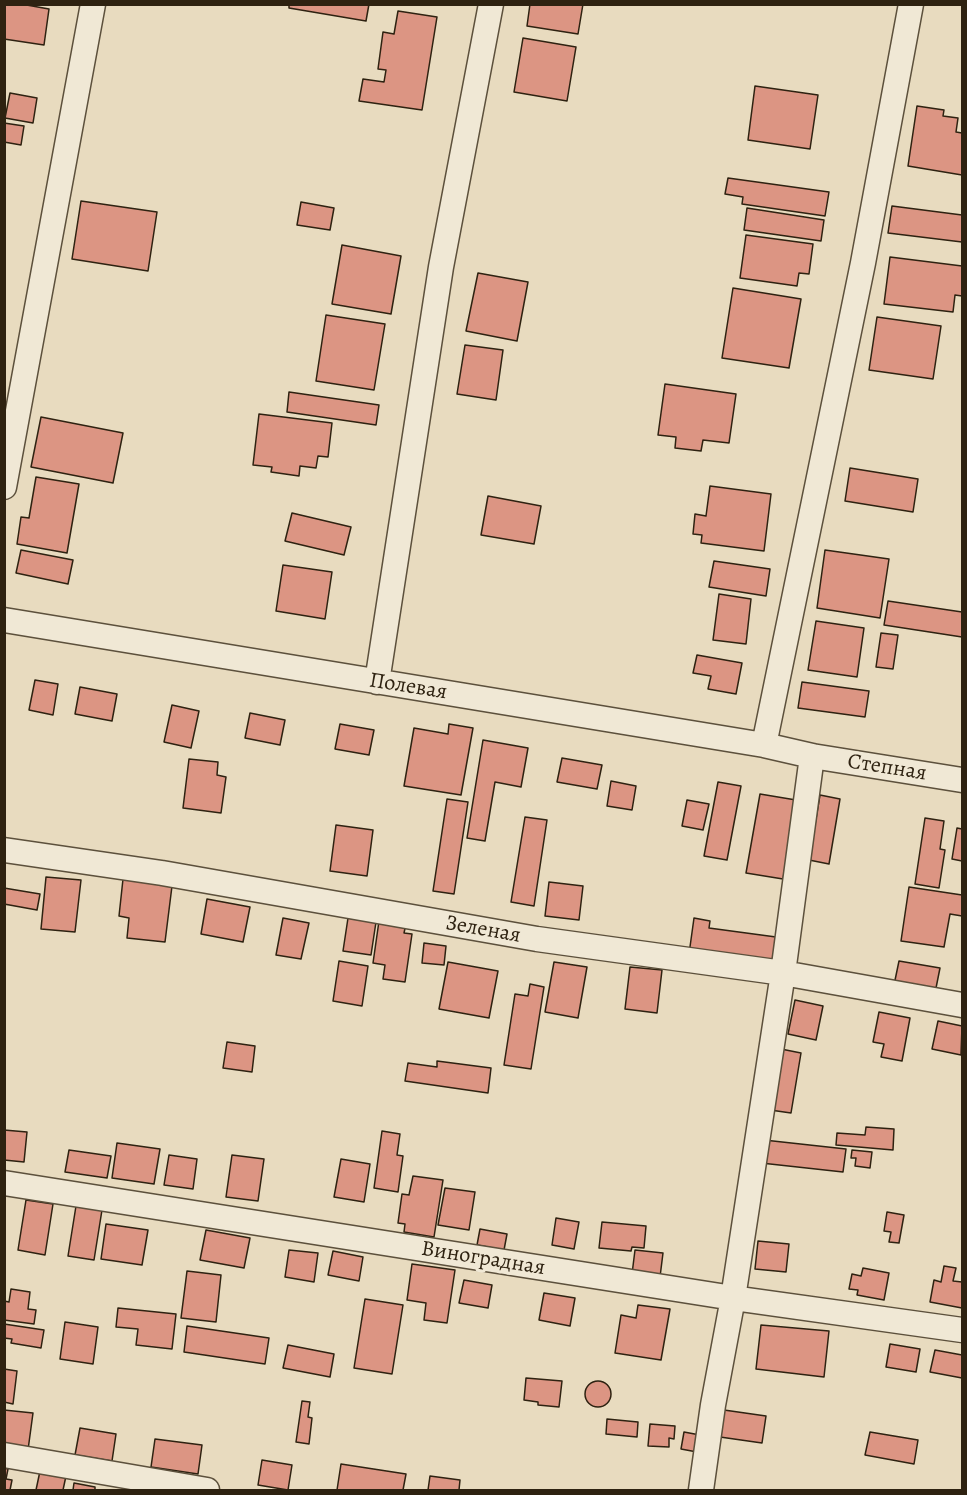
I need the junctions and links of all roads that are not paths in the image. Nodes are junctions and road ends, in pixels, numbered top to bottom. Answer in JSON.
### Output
{"nodes":[{"id":1,"x":93,"y":4,"type":"edge"},
{"id":2,"x":491,"y":4,"type":"edge"},
{"id":3,"x":911,"y":4,"type":"edge"},
{"id":4,"x":4,"y":487,"type":"edge"},
{"id":5,"x":4,"y":620,"type":"edge"},
{"id":6,"x":377,"y":682,"type":"junction"},
{"id":7,"x":764,"y":745,"type":"junction"},
{"id":8,"x":812,"y":756,"type":"junction"},
{"id":9,"x":963,"y":780,"type":"edge"},
{"id":10,"x":4,"y":850,"type":"edge"},
{"id":11,"x":783,"y":973,"type":"junction"},
{"id":12,"x":963,"y":1005,"type":"edge"},
{"id":13,"x":4,"y":1183,"type":"edge"},
{"id":14,"x":733,"y":1298,"type":"junction"},
{"id":15,"x":963,"y":1330,"type":"edge"},
{"id":16,"x":4,"y":1455,"type":"edge"},
{"id":17,"x":207,"y":1491,"type":"edge"},
{"id":18,"x":701,"y":1491,"type":"edge"}],
"edges":[{"from":1,"to":4,"type":"street"},
{"from":2,"to":6,"type":"street"},
{"from":3,"to":7,"type":"street"},
{"from":5,"to":6,"type":"street","name":"Полевая"},
{"from":6,"to":7,"type":"street","name":"Полевая"},
{"from":7,"to":8,"type":"street","name":"Полевая"},
{"from":8,"to":9,"type":"street","name":"Степная"},
{"from":8,"to":11,"type":"street"},
{"from":10,"to":11,"type":"street","name":"Зеленая"},
{"from":11,"to":12,"type":"street","name":"Зеленая"},
{"from":11,"to":14,"type":"street"},
{"from":13,"to":14,"type":"street","name":"Виноградная"},
{"from":14,"to":15,"type":"street","name":"Виноградная"},
{"from":14,"to":18,"type":"street"},
{"from":16,"to":17,"type":"street"}]}
